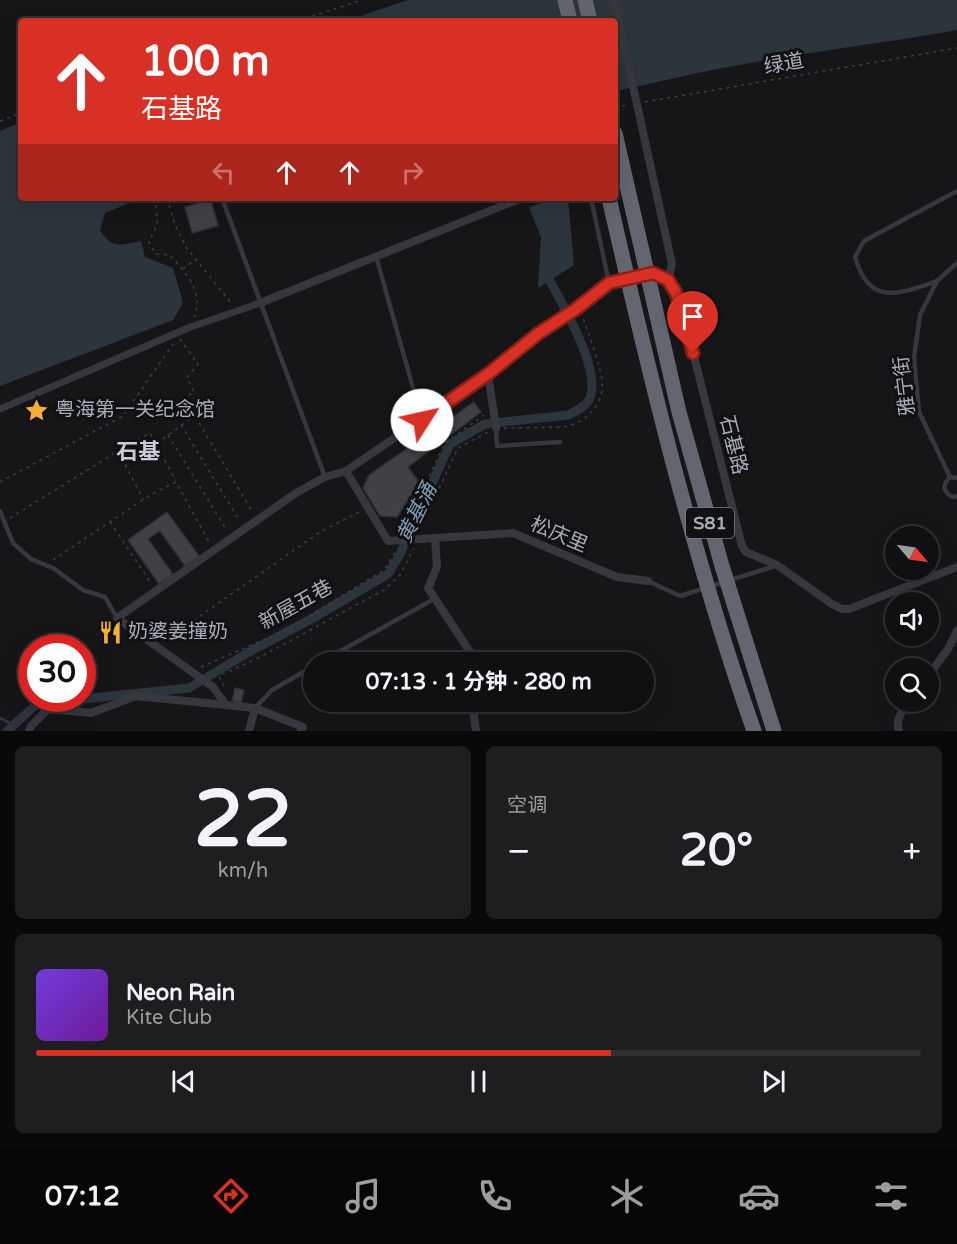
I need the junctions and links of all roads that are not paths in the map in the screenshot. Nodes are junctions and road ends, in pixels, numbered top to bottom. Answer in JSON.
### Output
{"nodes":[{"id":1,"x":565,"y":0,"type":"edge"},
{"id":2,"x":585,"y":0,"type":"edge"},
{"id":3,"x":614,"y":0,"type":"edge"},
{"id":4,"x":569,"y":18,"type":"edge"},
{"id":5,"x":589,"y":18,"type":"edge"},
{"id":6,"x":618,"y":18,"type":"edge"},
{"id":7,"x":618,"y":19,"type":"edge"},
{"id":8,"x":618,"y":146,"type":"edge"},
{"id":9,"x":957,"y":191,"type":"edge"},
{"id":10,"x":223,"y":201,"type":"edge"},
{"id":11,"x":514,"y":201,"type":"edge"},
{"id":12,"x":592,"y":201,"type":"edge"},
{"id":13,"x":610,"y":201,"type":"edge"},
{"id":14,"x":376,"y":256,"type":"junction"},
{"id":15,"x":957,"y":263,"type":"edge"},
{"id":16,"x":668,"y":280,"type":"junction"},
{"id":17,"x":937,"y":281,"type":"junction"},
{"id":18,"x":609,"y":283,"type":"junction"},
{"id":19,"x":260,"y":303,"type":"junction"},
{"id":20,"x":525,"y":344,"type":"junction"},
{"id":21,"x":531,"y":352,"type":"dead end"},
{"id":22,"x":488,"y":374,"type":"junction"},
{"id":23,"x":0,"y":409,"type":"edge"},
{"id":24,"x":422,"y":420,"type":"junction"},
{"id":25,"x":496,"y":428,"type":"joint"},
{"id":26,"x":560,"y":442,"type":"dead end"},
{"id":27,"x":346,"y":471,"type":"junction"},
{"id":28,"x":325,"y":477,"type":"junction"},
{"id":29,"x":951,"y":477,"type":"junction"},
{"id":30,"x":957,"y":478,"type":"edge"},
{"id":31,"x":957,"y":496,"type":"edge"},
{"id":32,"x":0,"y":511,"type":"edge"},
{"id":33,"x":435,"y":538,"type":"junction"},
{"id":34,"x":777,"y":565,"type":"junction"},
{"id":35,"x":957,"y":567,"type":"edge"},
{"id":36,"x":648,"y":581,"type":"joint"},
{"id":37,"x":434,"y":599,"type":"junction"},
{"id":38,"x":117,"y":618,"type":"junction"},
{"id":39,"x":957,"y":631,"type":"edge"},
{"id":40,"x":340,"y":652,"type":"edge"},
{"id":41,"x":470,"y":652,"type":"edge"},
{"id":42,"x":939,"y":661,"type":"edge"},
{"id":43,"x":303,"y":672,"type":"edge"},
{"id":44,"x":226,"y":705,"type":"junction"},
{"id":45,"x":255,"y":708,"type":"junction"},
{"id":46,"x":473,"y":712,"type":"edge"},
{"id":47,"x":902,"y":712,"type":"edge"},
{"id":48,"x":29,"y":731,"type":"edge"},
{"id":49,"x":249,"y":731,"type":"edge"},
{"id":50,"x":301,"y":731,"type":"edge"},
{"id":51,"x":476,"y":731,"type":"edge"},
{"id":52,"x":753,"y":731,"type":"edge"},
{"id":53,"x":776,"y":731,"type":"edge"},
{"id":54,"x":899,"y":731,"type":"edge"}],
"edges":[{"from":1,"to":4,"type":"highway"},
{"from":2,"to":5,"type":"highway"},
{"from":3,"to":6,"type":"street"},
{"from":7,"to":16,"type":"street"},
{"from":8,"to":53,"type":"highway","number":"S81"},
{"from":9,"to":17,"type":"lane"},
{"from":10,"to":19,"type":"lane"},
{"from":11,"to":14,"type":"street"},
{"from":12,"to":18,"type":"lane"},
{"from":13,"to":52,"type":"highway","number":"S81"},
{"from":14,"to":19,"type":"street"},
{"from":14,"to":24,"type":"lane"},
{"from":15,"to":17,"type":"lane","name":"雅宁街"},
{"from":16,"to":18,"type":"street"},
{"from":16,"to":34,"type":"street","name":"石基路"},
{"from":17,"to":29,"type":"lane","name":"雅宁街"},
{"from":18,"to":20,"type":"street"},
{"from":19,"to":23,"type":"street"},
{"from":19,"to":28,"type":"lane"},
{"from":20,"to":21,"type":"lane"},
{"from":20,"to":22,"type":"street"},
{"from":22,"to":24,"type":"street"},
{"from":22,"to":25,"type":"street"},
{"from":24,"to":27,"type":"street"},
{"from":25,"to":26,"type":"lane"},
{"from":27,"to":28,"type":"street"},
{"from":27,"to":33,"type":"street","name":"松庆里"},
{"from":28,"to":38,"type":"street"},
{"from":29,"to":30,"type":"lane"},
{"from":29,"to":31,"type":"lane","name":"雅宁街"},
{"from":32,"to":38,"type":"lane"},
{"from":33,"to":36,"type":"street","name":"松庆里"},
{"from":33,"to":37,"type":"street"},
{"from":34,"to":35,"type":"street","name":"石基路"},
{"from":34,"to":36,"type":"lane"},
{"from":37,"to":40,"type":"lane"},
{"from":37,"to":41,"type":"street"},
{"from":38,"to":44,"type":"street"},
{"from":39,"to":42,"type":"street"},
{"from":43,"to":45,"type":"lane"},
{"from":44,"to":45,"type":"street"},
{"from":44,"to":48,"type":"street"},
{"from":45,"to":49,"type":"street"},
{"from":45,"to":50,"type":"street"},
{"from":46,"to":51,"type":"street"},
{"from":47,"to":54,"type":"street"}]}
